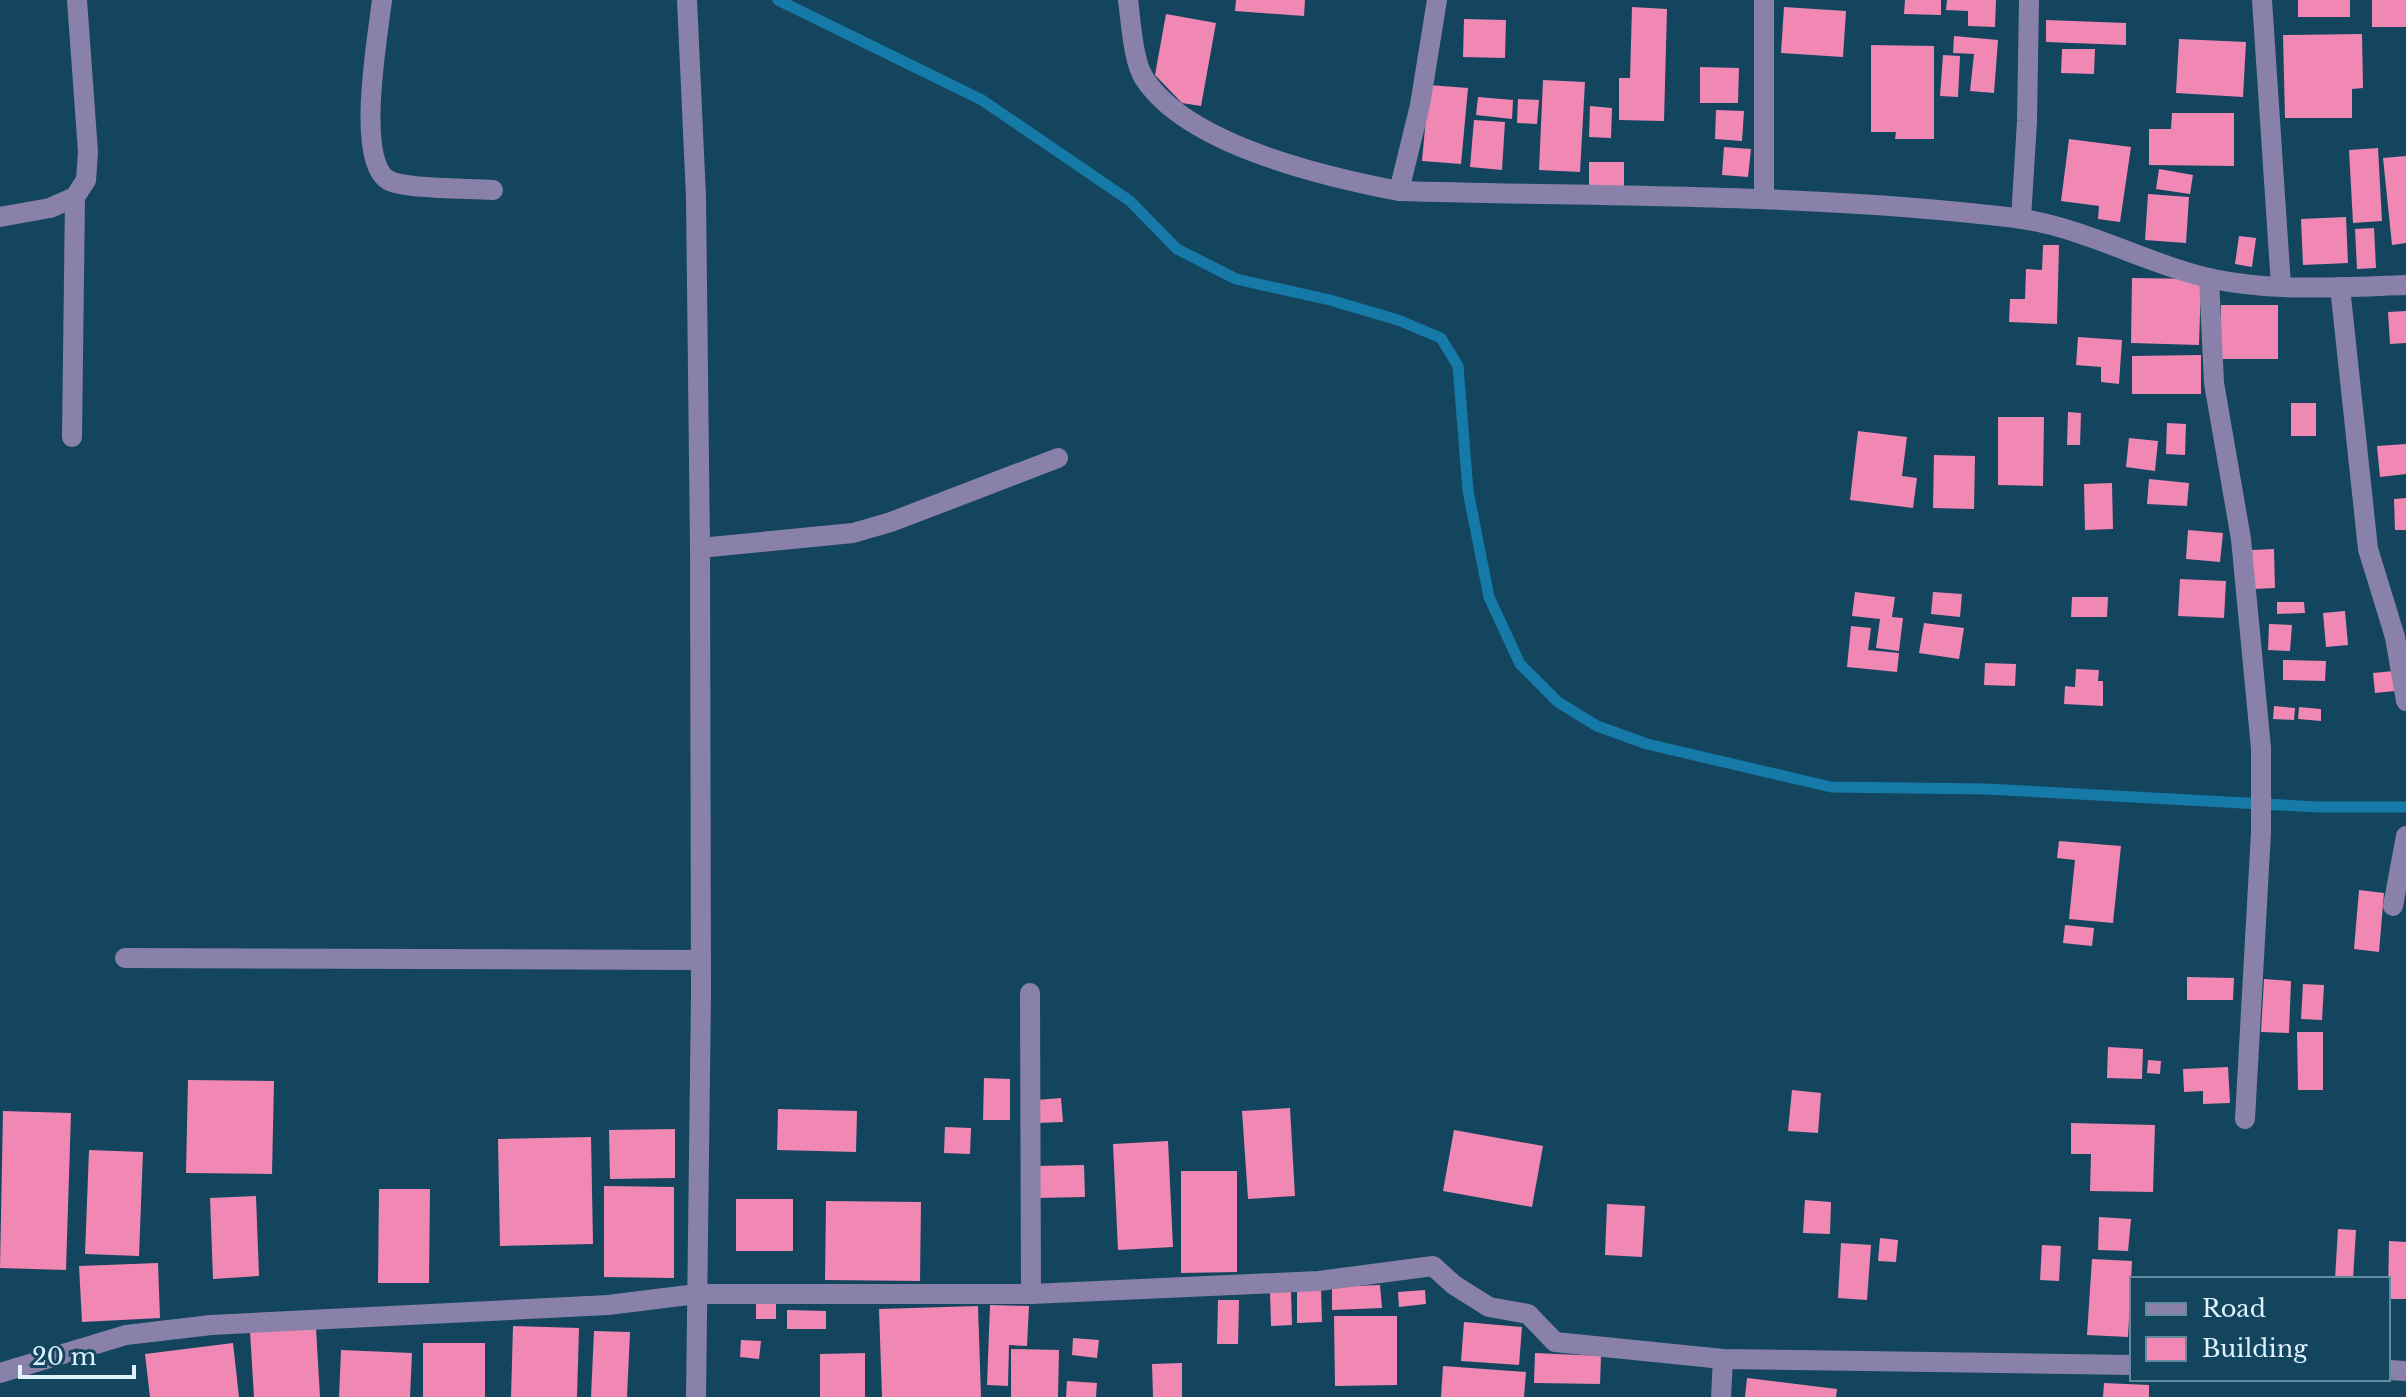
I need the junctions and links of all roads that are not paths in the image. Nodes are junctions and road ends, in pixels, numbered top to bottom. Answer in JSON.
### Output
{"nodes":[{"id":1,"x":77,"y":0,"type":"edge"},
{"id":2,"x":382,"y":0,"type":"edge"},
{"id":3,"x":687,"y":0,"type":"edge"},
{"id":4,"x":1128,"y":0,"type":"edge"},
{"id":5,"x":1437,"y":0,"type":"edge"},
{"id":6,"x":1764,"y":0,"type":"edge"},
{"id":7,"x":2029,"y":0,"type":"edge"},
{"id":8,"x":2262,"y":0,"type":"edge"},
{"id":9,"x":493,"y":190,"type":"dead end"},
{"id":10,"x":1399,"y":191,"type":"junction"},
{"id":11,"x":75,"y":197,"type":"junction"},
{"id":12,"x":1764,"y":198,"type":"junction"},
{"id":13,"x":0,"y":217,"type":"edge"},
{"id":14,"x":2021,"y":219,"type":"junction"},
{"id":15,"x":2209,"y":278,"type":"junction"},
{"id":16,"x":2406,"y":285,"type":"edge"},
{"id":17,"x":2281,"y":286,"type":"junction"},
{"id":18,"x":2340,"y":287,"type":"junction"},
{"id":19,"x":72,"y":437,"type":"dead end"},
{"id":20,"x":1058,"y":458,"type":"dead end"},
{"id":21,"x":700,"y":548,"type":"junction"},
{"id":22,"x":2406,"y":701,"type":"edge"},
{"id":23,"x":2406,"y":836,"type":"edge"},
{"id":24,"x":2393,"y":906,"type":"dead end"},
{"id":25,"x":125,"y":958,"type":"dead end"},
{"id":26,"x":700,"y":960,"type":"junction"},
{"id":27,"x":1030,"y":993,"type":"dead end"},
{"id":28,"x":2245,"y":1119,"type":"dead end"},
{"id":29,"x":697,"y":1294,"type":"junction"},
{"id":30,"x":1031,"y":1294,"type":"junction"},
{"id":31,"x":1723,"y":1359,"type":"junction"},
{"id":32,"x":2130,"y":1365,"type":"edge"},
{"id":33,"x":0,"y":1373,"type":"edge"},
{"id":34,"x":696,"y":1397,"type":"edge"},
{"id":35,"x":1721,"y":1397,"type":"edge"}],
"edges":[{"from":1,"to":11,"type":"street"},
{"from":2,"to":9,"type":"street"},
{"from":3,"to":21,"type":"street"},
{"from":4,"to":10,"type":"street"},
{"from":5,"to":10,"type":"street"},
{"from":6,"to":12,"type":"street"},
{"from":7,"to":14,"type":"street"},
{"from":8,"to":17,"type":"street"},
{"from":10,"to":12,"type":"street"},
{"from":11,"to":13,"type":"street"},
{"from":11,"to":19,"type":"street"},
{"from":12,"to":14,"type":"street"},
{"from":14,"to":15,"type":"street"},
{"from":15,"to":17,"type":"street"},
{"from":15,"to":28,"type":"street"},
{"from":16,"to":18,"type":"street"},
{"from":17,"to":18,"type":"street"},
{"from":18,"to":22,"type":"street"},
{"from":20,"to":21,"type":"street"},
{"from":21,"to":26,"type":"street"},
{"from":23,"to":24,"type":"street"},
{"from":25,"to":26,"type":"street"},
{"from":26,"to":29,"type":"street"},
{"from":27,"to":30,"type":"street"},
{"from":29,"to":30,"type":"street"},
{"from":29,"to":33,"type":"street"},
{"from":29,"to":34,"type":"street"},
{"from":30,"to":31,"type":"street"},
{"from":31,"to":32,"type":"street"},
{"from":31,"to":35,"type":"street"}]}
